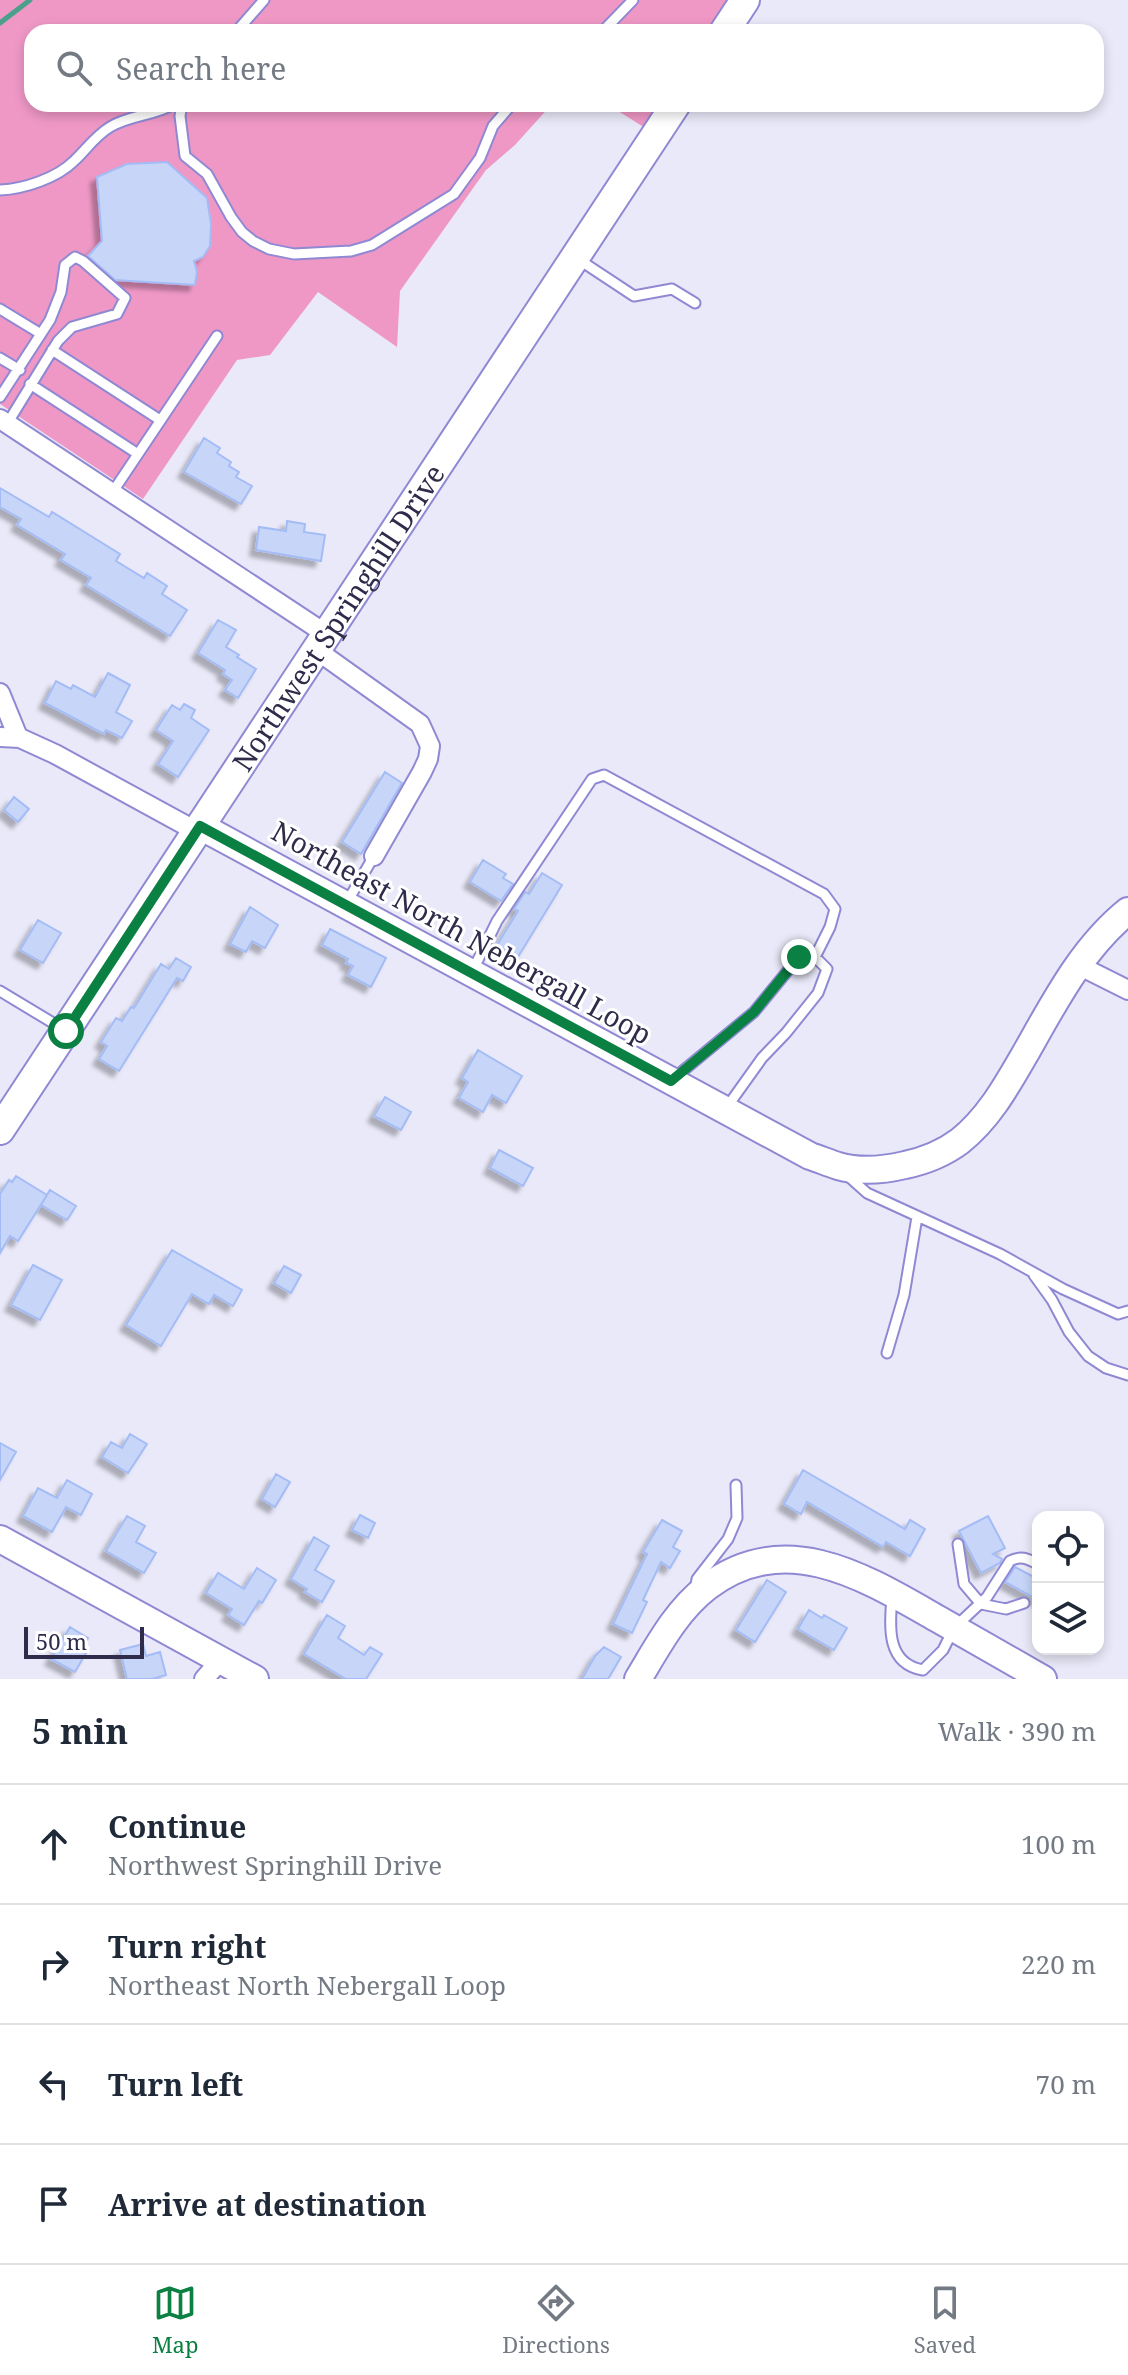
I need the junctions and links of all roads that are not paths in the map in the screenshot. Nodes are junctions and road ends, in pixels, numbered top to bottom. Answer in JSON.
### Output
{"nodes":[{"id":1,"x":264,"y":0,"type":"edge"},
{"id":2,"x":633,"y":0,"type":"edge"},
{"id":3,"x":745,"y":0,"type":"edge"},
{"id":4,"x":243,"y":24,"type":"edge"},
{"id":5,"x":610,"y":24,"type":"edge"},
{"id":6,"x":729,"y":24,"type":"edge"},
{"id":7,"x":158,"y":112,"type":"edge"},
{"id":8,"x":181,"y":112,"type":"edge"},
{"id":9,"x":505,"y":112,"type":"edge"},
{"id":10,"x":671,"y":112,"type":"edge"},
{"id":11,"x":0,"y":190,"type":"edge"},
{"id":12,"x":575,"y":257,"type":"junction"},
{"id":13,"x":695,"y":303,"type":"dead end"},
{"id":14,"x":0,"y":309,"type":"edge"},
{"id":15,"x":41,"y":334,"type":"junction"},
{"id":16,"x":217,"y":336,"type":"dead end"},
{"id":17,"x":52,"y":350,"type":"junction"},
{"id":18,"x":0,"y":358,"type":"edge"},
{"id":19,"x":20,"y":370,"type":"junction"},
{"id":20,"x":30,"y":384,"type":"junction"},
{"id":21,"x":0,"y":397,"type":"edge"},
{"id":22,"x":160,"y":420,"type":"junction"},
{"id":23,"x":7,"y":424,"type":"edge"},
{"id":24,"x":138,"y":454,"type":"junction"},
{"id":25,"x":112,"y":493,"type":"junction"},
{"id":26,"x":321,"y":642,"type":"junction"},
{"id":27,"x":0,"y":693,"type":"edge"},
{"id":28,"x":9,"y":737,"type":"edge"},
{"id":29,"x":198,"y":829,"type":"junction"},
{"id":30,"x":374,"y":856,"type":"joint"},
{"id":31,"x":345,"y":905,"type":"junction"},
{"id":32,"x":1128,"y":911,"type":"edge"},
{"id":33,"x":815,"y":957,"type":"junction"},
{"id":34,"x":1078,"y":965,"type":"junction"},
{"id":35,"x":471,"y":974,"type":"junction"},
{"id":36,"x":1128,"y":990,"type":"edge"},
{"id":37,"x":0,"y":991,"type":"edge"},
{"id":38,"x":66,"y":1031,"type":"junction"},
{"id":39,"x":671,"y":1081,"type":"junction"},
{"id":40,"x":725,"y":1111,"type":"junction"},
{"id":41,"x":0,"y":1130,"type":"edge"},
{"id":42,"x":841,"y":1167,"type":"junction"},
{"id":43,"x":917,"y":1217,"type":"junction"},
{"id":44,"x":1032,"y":1273,"type":"junction"},
{"id":45,"x":1128,"y":1311,"type":"edge"},
{"id":46,"x":887,"y":1353,"type":"dead end"},
{"id":47,"x":1128,"y":1375,"type":"edge"},
{"id":48,"x":736,"y":1485,"type":"dead end"},
{"id":49,"x":0,"y":1539,"type":"edge"},
{"id":50,"x":958,"y":1544,"type":"dead end"},
{"id":51,"x":1032,"y":1561,"type":"edge"},
{"id":52,"x":892,"y":1593,"type":"junction"},
{"id":53,"x":1024,"y":1603,"type":"dead end"},
{"id":54,"x":690,"y":1604,"type":"junction"},
{"id":55,"x":981,"y":1604,"type":"junction"},
{"id":56,"x":954,"y":1628,"type":"junction"},
{"id":57,"x":212,"y":1670,"type":"edge"},
{"id":58,"x":255,"y":1679,"type":"edge"},
{"id":59,"x":638,"y":1679,"type":"edge"},
{"id":60,"x":1043,"y":1679,"type":"edge"}],
"edges":[{"from":1,"to":4,"type":"lane"},
{"from":2,"to":5,"type":"lane"},
{"from":3,"to":6,"type":"main road"},
{"from":7,"to":11,"type":"lane"},
{"from":8,"to":9,"type":"lane"},
{"from":10,"to":12,"type":"main road","name":"Northwest Springhill Drive"},
{"from":12,"to":13,"type":"lane"},
{"from":12,"to":26,"type":"main road","name":"Northwest Springhill Drive"},
{"from":14,"to":15,"type":"lane"},
{"from":15,"to":17,"type":"lane"},
{"from":15,"to":19,"type":"lane"},
{"from":16,"to":22,"type":"lane"},
{"from":17,"to":20,"type":"lane"},
{"from":17,"to":22,"type":"lane"},
{"from":18,"to":19,"type":"lane"},
{"from":19,"to":21,"type":"lane"},
{"from":20,"to":23,"type":"lane"},
{"from":20,"to":24,"type":"lane"},
{"from":22,"to":24,"type":"lane"},
{"from":23,"to":25,"type":"street"},
{"from":24,"to":25,"type":"lane"},
{"from":25,"to":26,"type":"street"},
{"from":26,"to":29,"type":"main road","name":"Northwest Springhill Drive"},
{"from":26,"to":30,"type":"street"},
{"from":27,"to":28,"type":"street"},
{"from":28,"to":29,"type":"street"},
{"from":29,"to":31,"type":"street","name":"Northeast North Nebergall Loop"},
{"from":29,"to":38,"type":"main road","name":"Northwest Springhill Drive"},
{"from":30,"to":31,"type":"lane"},
{"from":31,"to":35,"type":"street","name":"Northeast North Nebergall Loop"},
{"from":32,"to":34,"type":"street","name":"Northeast North Nebergall Loop"},
{"from":33,"to":35,"type":"lane"},
{"from":33,"to":39,"type":"lane"},
{"from":33,"to":40,"type":"lane"},
{"from":34,"to":36,"type":"street"},
{"from":34,"to":42,"type":"street","name":"Northeast North Nebergall Loop"},
{"from":35,"to":39,"type":"street","name":"Northeast North Nebergall Loop"},
{"from":37,"to":38,"type":"lane"},
{"from":38,"to":41,"type":"main road","name":"Northwest Springhill Drive"},
{"from":39,"to":40,"type":"street","name":"Northeast North Nebergall Loop"},
{"from":40,"to":42,"type":"street","name":"Northeast North Nebergall Loop"},
{"from":42,"to":43,"type":"lane"},
{"from":43,"to":44,"type":"lane"},
{"from":43,"to":46,"type":"lane"},
{"from":44,"to":45,"type":"lane"},
{"from":44,"to":47,"type":"lane"},
{"from":48,"to":54,"type":"lane"},
{"from":49,"to":57,"type":"street"},
{"from":50,"to":55,"type":"lane"},
{"from":51,"to":55,"type":"lane"},
{"from":52,"to":54,"type":"street"},
{"from":52,"to":56,"type":"street"},
{"from":52,"to":56,"type":"lane"},
{"from":53,"to":55,"type":"lane"},
{"from":54,"to":59,"type":"street"},
{"from":55,"to":56,"type":"lane"},
{"from":56,"to":60,"type":"street"},
{"from":57,"to":58,"type":"street"}]}
